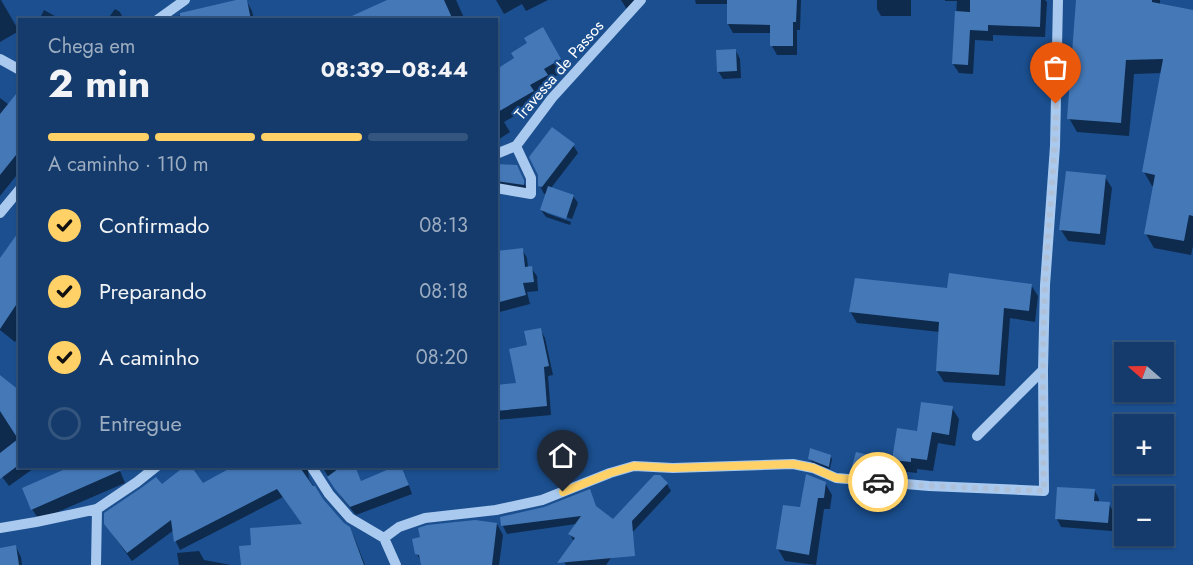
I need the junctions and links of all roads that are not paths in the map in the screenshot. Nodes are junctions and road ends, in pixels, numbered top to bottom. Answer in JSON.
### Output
{"nodes":[{"id":1,"x":185,"y":0,"type":"edge"},
{"id":2,"x":642,"y":0,"type":"edge"},
{"id":3,"x":1058,"y":0,"type":"edge"},
{"id":4,"x":160,"y":18,"type":"edge"},
{"id":5,"x":0,"y":59,"type":"edge"},
{"id":6,"x":18,"y":69,"type":"edge"},
{"id":7,"x":516,"y":146,"type":"junction"},
{"id":8,"x":498,"y":153,"type":"edge"},
{"id":9,"x":498,"y":188,"type":"edge"},
{"id":10,"x":18,"y":191,"type":"edge"},
{"id":11,"x":0,"y":213,"type":"edge"},
{"id":12,"x":1043,"y":370,"type":"junction"},
{"id":13,"x":977,"y":436,"type":"dead end"},
{"id":14,"x":154,"y":468,"type":"edge"},
{"id":15,"x":312,"y":468,"type":"edge"},
{"id":16,"x":96,"y":508,"type":"junction"},
{"id":17,"x":0,"y":528,"type":"edge"},
{"id":18,"x":384,"y":538,"type":"junction"},
{"id":19,"x":96,"y":565,"type":"edge"},
{"id":20,"x":396,"y":565,"type":"edge"}],
"edges":[{"from":1,"to":4,"type":"street"},
{"from":2,"to":7,"type":"street","name":"Travessa de Passos"},
{"from":3,"to":12,"type":"street"},
{"from":5,"to":6,"type":"street"},
{"from":7,"to":8,"type":"street","name":"Travessa de Passos"},
{"from":7,"to":9,"type":"street"},
{"from":10,"to":11,"type":"street"},
{"from":12,"to":13,"type":"street"},
{"from":12,"to":18,"type":"street"},
{"from":14,"to":16,"type":"street"},
{"from":15,"to":18,"type":"street"},
{"from":16,"to":17,"type":"street"},
{"from":16,"to":19,"type":"street"},
{"from":18,"to":20,"type":"street"}]}
